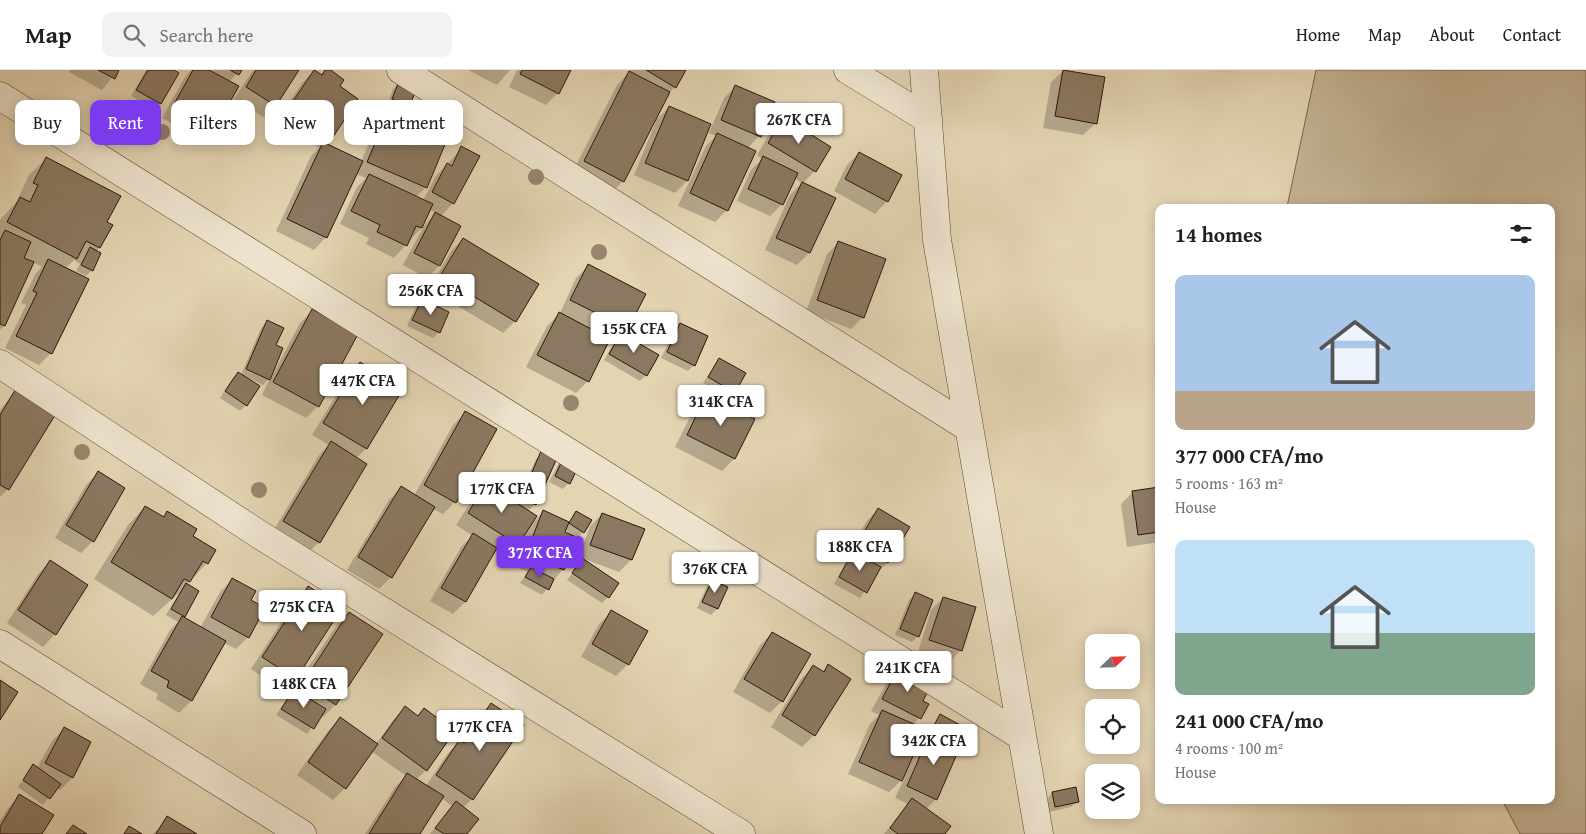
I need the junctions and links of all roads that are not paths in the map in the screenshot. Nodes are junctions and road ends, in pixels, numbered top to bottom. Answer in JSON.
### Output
{"nodes":[{"id":1,"x":401,"y":70,"type":"edge"},
{"id":2,"x":848,"y":70,"type":"edge"},
{"id":3,"x":924,"y":70,"type":"edge"},
{"id":4,"x":0,"y":96,"type":"edge"},
{"id":5,"x":928,"y":119,"type":"junction"},
{"id":6,"x":0,"y":364,"type":"edge"},
{"id":7,"x":969,"y":428,"type":"junction"},
{"id":8,"x":0,"y":644,"type":"edge"},
{"id":9,"x":1021,"y":736,"type":"junction"},
{"id":10,"x":302,"y":834,"type":"edge"},
{"id":11,"x":741,"y":834,"type":"edge"},
{"id":12,"x":1039,"y":834,"type":"edge"}],
"edges":[{"from":1,"to":7,"type":"street"},
{"from":2,"to":5,"type":"street"},
{"from":3,"to":5,"type":"street"},
{"from":4,"to":9,"type":"street"},
{"from":5,"to":7,"type":"street"},
{"from":6,"to":11,"type":"street"},
{"from":7,"to":9,"type":"street"},
{"from":8,"to":10,"type":"street"},
{"from":9,"to":12,"type":"street"}]}
